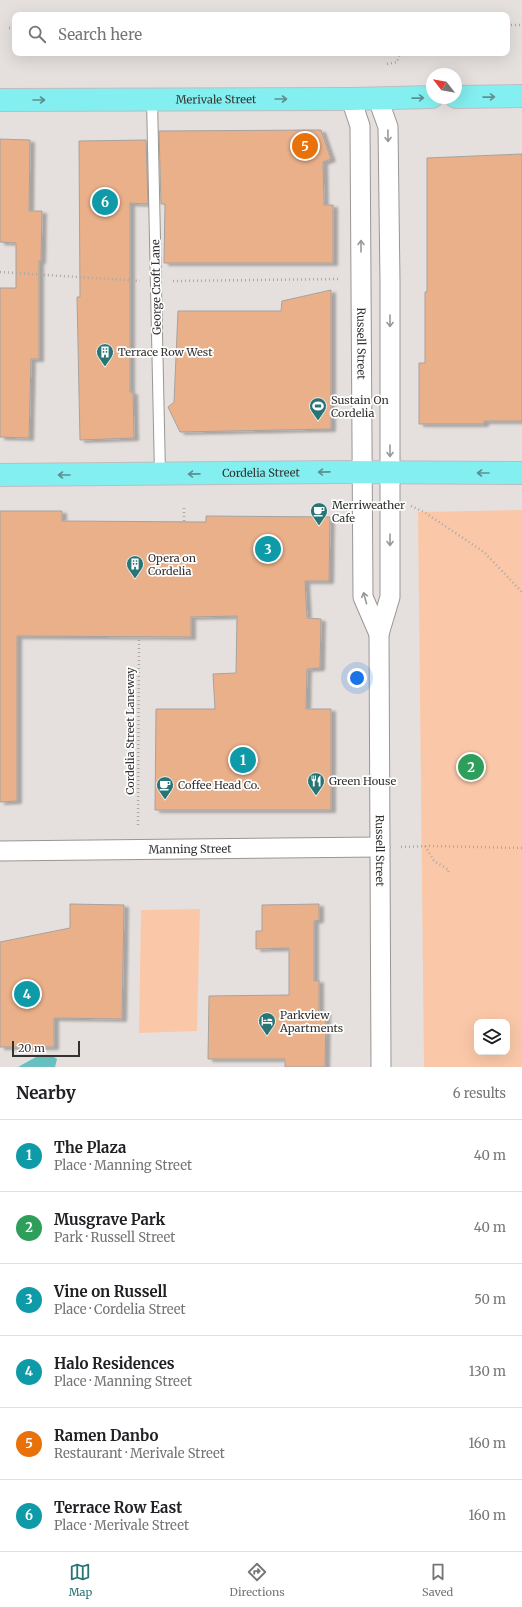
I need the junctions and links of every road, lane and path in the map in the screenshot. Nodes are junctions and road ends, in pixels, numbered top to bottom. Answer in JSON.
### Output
{"nodes":[{"id":1,"x":510,"y":25,"type":"edge"},
{"id":2,"x":522,"y":25,"type":"edge"},
{"id":3,"x":399,"y":56,"type":"edge"},
{"id":4,"x":387,"y":64,"type":"dead end"},
{"id":5,"x":522,"y":96,"type":"edge"},
{"id":6,"x":426,"y":97,"type":"edge"},
{"id":7,"x":462,"y":97,"type":"edge"},
{"id":8,"x":152,"y":99,"type":"junction"},
{"id":9,"x":351,"y":99,"type":"junction"},
{"id":10,"x":378,"y":99,"type":"junction"},
{"id":11,"x":0,"y":100,"type":"edge"},
{"id":12,"x":363,"y":472,"type":"junction"},
{"id":13,"x":390,"y":473,"type":"junction"},
{"id":14,"x":522,"y":473,"type":"edge"},
{"id":15,"x":160,"y":474,"type":"junction"},
{"id":16,"x":0,"y":475,"type":"edge"},
{"id":17,"x":412,"y":506,"type":"dead end"},
{"id":18,"x":184,"y":508,"type":"dead end"},
{"id":19,"x":184,"y":521,"type":"dead end"},
{"id":20,"x":522,"y":592,"type":"edge"},
{"id":21,"x":379,"y":634,"type":"junction"},
{"id":22,"x":139,"y":636,"type":"dead end"},
{"id":23,"x":138,"y":825,"type":"dead end"},
{"id":24,"x":425,"y":846,"type":"junction"},
{"id":25,"x":380,"y":847,"type":"junction"},
{"id":26,"x":522,"y":848,"type":"edge"},
{"id":27,"x":0,"y":851,"type":"edge"},
{"id":28,"x":447,"y":874,"type":"dead end"},
{"id":29,"x":381,"y":1067,"type":"edge"}],
"edges":[{"from":1,"to":2,"type":"path"},
{"from":3,"to":4,"type":"path"},
{"from":7,"to":5,"type":"main road","one_way":true},
{"from":10,"to":6,"type":"main road","name":"Merivale Street","one_way":true},
{"from":8,"to":9,"type":"main road","name":"Merivale Street","one_way":true},
{"from":11,"to":8,"type":"main road","name":"Merivale Street","one_way":true},
{"from":8,"to":15,"type":"lane","name":"George Croft Lane"},
{"from":9,"to":10,"type":"main road","name":"Merivale Street"},
{"from":12,"to":9,"type":"street","name":"Russell Street","one_way":true},
{"from":10,"to":13,"type":"street","name":"Russell Street","one_way":true},
{"from":12,"to":13,"type":"main road","name":"Cordelia Street"},
{"from":12,"to":15,"type":"main road","name":"Cordelia Street","one_way":true},
{"from":21,"to":12,"type":"street","name":"Russell Street","one_way":true},
{"from":14,"to":13,"type":"main road","name":"Cordelia Street","one_way":true},
{"from":13,"to":21,"type":"street","name":"Russell Street","one_way":true},
{"from":15,"to":16,"type":"main road","name":"Cordelia Street","one_way":true},
{"from":17,"to":20,"type":"path"},
{"from":18,"to":19,"type":"path"},
{"from":21,"to":25,"type":"street","name":"Russell Street"},
{"from":22,"to":23,"type":"path","name":"Cordelia Street Laneway"},
{"from":24,"to":25,"type":"path"},
{"from":24,"to":26,"type":"path"},
{"from":24,"to":28,"type":"path"},
{"from":25,"to":27,"type":"street","name":"Manning Street"},
{"from":25,"to":29,"type":"street","name":"Russell Street"}]}
